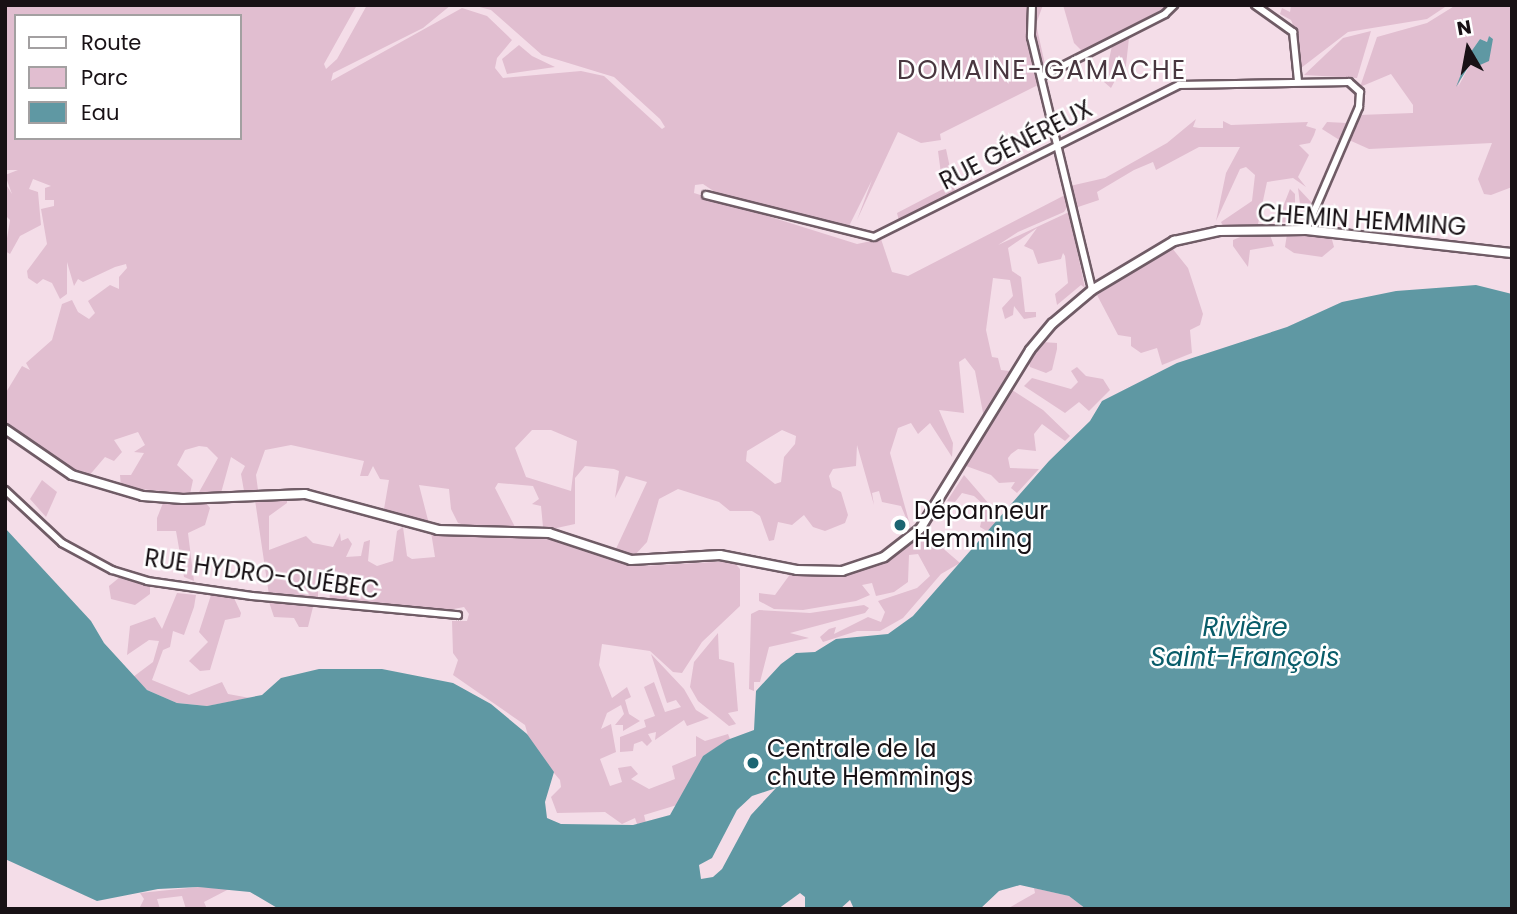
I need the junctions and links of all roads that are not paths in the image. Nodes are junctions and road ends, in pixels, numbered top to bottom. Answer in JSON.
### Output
{"nodes":[{"id":1,"x":1032,"y":5,"type":"edge"},
{"id":2,"x":1174,"y":5,"type":"edge"},
{"id":3,"x":1255,"y":5,"type":"edge"},
{"id":4,"x":1041,"y":77,"type":"junction"},
{"id":5,"x":1298,"y":81,"type":"junction"},
{"id":6,"x":1058,"y":145,"type":"junction"},
{"id":7,"x":706,"y":195,"type":"dead end"},
{"id":8,"x":1306,"y":230,"type":"junction"},
{"id":9,"x":1512,"y":253,"type":"edge"},
{"id":10,"x":1092,"y":290,"type":"junction"},
{"id":11,"x":5,"y":429,"type":"edge"},
{"id":12,"x":5,"y":490,"type":"edge"},
{"id":13,"x":458,"y":615,"type":"dead end"}],
"edges":[{"from":1,"to":4,"type":"street"},
{"from":2,"to":4,"type":"street"},
{"from":3,"to":5,"type":"street"},
{"from":4,"to":6,"type":"street"},
{"from":5,"to":6,"type":"street","name":"RUE GÉNÉREUX"},
{"from":5,"to":8,"type":"street","name":"RUE GÉNÉREUX"},
{"from":6,"to":7,"type":"street","name":"RUE GÉNÉREUX"},
{"from":6,"to":10,"type":"street"},
{"from":8,"to":9,"type":"street","name":"CHEMIN HEMMING"},
{"from":8,"to":10,"type":"street","name":"CHEMIN HEMMING"},
{"from":10,"to":11,"type":"street","name":"CHEMIN HEMMING"},
{"from":12,"to":13,"type":"street","name":"RUE HYDRO-QUÉBEC"}]}
